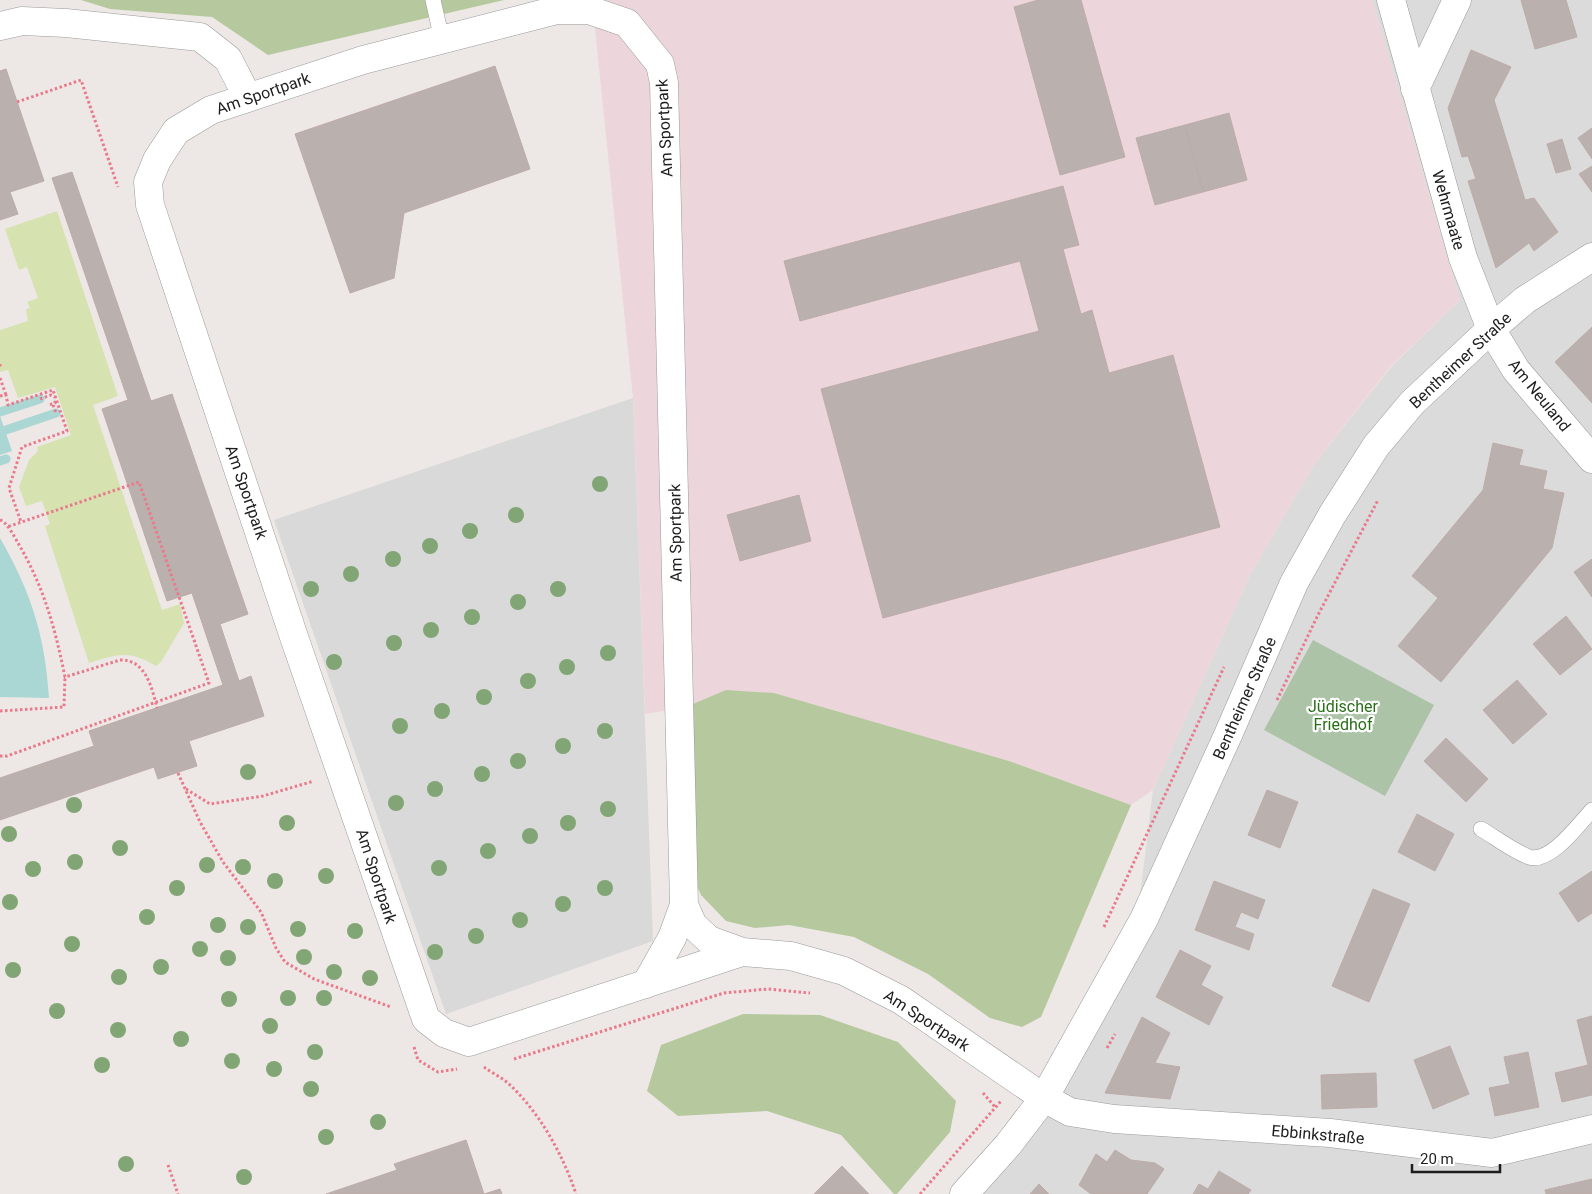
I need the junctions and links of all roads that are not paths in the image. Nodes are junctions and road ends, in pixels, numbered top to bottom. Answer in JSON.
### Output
{"nodes":[{"id":1,"x":433,"y":0,"type":"edge"},
{"id":2,"x":1391,"y":0,"type":"edge"},
{"id":3,"x":1457,"y":0,"type":"edge"},
{"id":4,"x":0,"y":26,"type":"edge"},
{"id":5,"x":442,"y":40,"type":"junction"},
{"id":6,"x":1415,"y":90,"type":"junction"},
{"id":7,"x":247,"y":96,"type":"junction"},
{"id":8,"x":1592,"y":257,"type":"edge"},
{"id":9,"x":1491,"y":329,"type":"junction"},
{"id":10,"x":1592,"y":459,"type":"edge"},
{"id":11,"x":1592,"y":810,"type":"edge"},
{"id":12,"x":1481,"y":829,"type":"dead end"},
{"id":13,"x":684,"y":905,"type":"junction"},
{"id":14,"x":742,"y":952,"type":"junction"},
{"id":15,"x":646,"y":984,"type":"junction"},
{"id":16,"x":1044,"y":1098,"type":"junction"},
{"id":17,"x":1592,"y":1129,"type":"edge"},
{"id":18,"x":964,"y":1194,"type":"edge"}],
"edges":[{"from":1,"to":5,"type":"lane"},
{"from":2,"to":6,"type":"street","name":"Wehrmaate"},
{"from":3,"to":6,"type":"street"},
{"from":4,"to":7,"type":"street"},
{"from":5,"to":7,"type":"street","name":"Am Sportpark"},
{"from":5,"to":13,"type":"street","name":"Am Sportpark"},
{"from":6,"to":9,"type":"street","name":"Wehrmaate"},
{"from":7,"to":15,"type":"street","name":"Am Sportpark"},
{"from":8,"to":9,"type":"street","name":"Bentheimer Straße"},
{"from":9,"to":10,"type":"street","name":"Am Neuland"},
{"from":9,"to":16,"type":"street","name":"Bentheimer Straße"},
{"from":11,"to":12,"type":"lane"},
{"from":13,"to":14,"type":"street","name":"Am Sportpark"},
{"from":13,"to":15,"type":"street","name":"Am Sportpark"},
{"from":14,"to":15,"type":"street","name":"Am Sportpark"},
{"from":14,"to":16,"type":"street","name":"Am Sportpark"},
{"from":16,"to":17,"type":"street","name":"Ebbinkstraße"},
{"from":16,"to":18,"type":"street","name":"Bentheimer Straße"}]}
